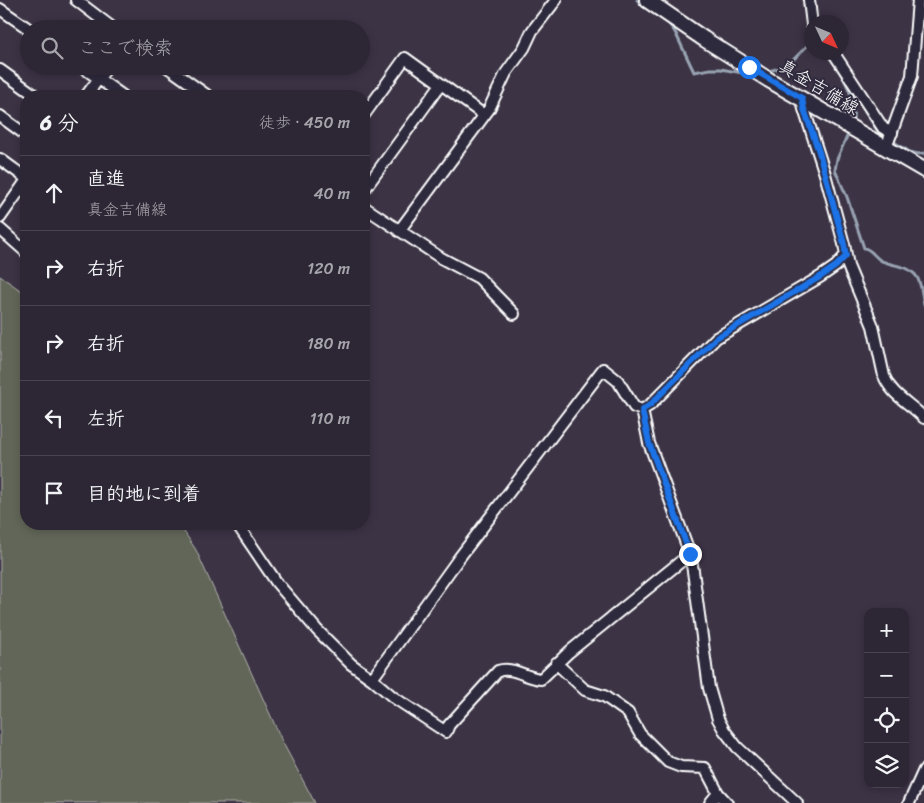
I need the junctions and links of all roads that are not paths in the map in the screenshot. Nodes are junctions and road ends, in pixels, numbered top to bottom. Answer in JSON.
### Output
{"nodes":[{"id":1,"x":76,"y":0,"type":"edge"},
{"id":2,"x":556,"y":0,"type":"edge"},
{"id":3,"x":647,"y":0,"type":"edge"},
{"id":4,"x":809,"y":0,"type":"edge"},
{"id":5,"x":918,"y":0,"type":"edge"},
{"id":6,"x":0,"y":9,"type":"edge"},
{"id":7,"x":811,"y":15,"type":"edge"},
{"id":8,"x":102,"y":20,"type":"edge"},
{"id":9,"x":20,"y":23,"type":"edge"},
{"id":10,"x":838,"y":60,"type":"edge"},
{"id":11,"x":0,"y":70,"type":"edge"},
{"id":12,"x":92,"y":75,"type":"edge"},
{"id":13,"x":101,"y":75,"type":"edge"},
{"id":14,"x":179,"y":75,"type":"edge"},
{"id":15,"x":98,"y":79,"type":"junction"},
{"id":16,"x":441,"y":84,"type":"junction"},
{"id":17,"x":28,"y":90,"type":"edge"},
{"id":18,"x":90,"y":90,"type":"edge"},
{"id":19,"x":114,"y":90,"type":"edge"},
{"id":20,"x":200,"y":90,"type":"edge"},
{"id":21,"x":802,"y":98,"type":"junction"},
{"id":22,"x":370,"y":107,"type":"edge"},
{"id":23,"x":484,"y":115,"type":"junction"},
{"id":24,"x":0,"y":116,"type":"edge"},
{"id":25,"x":20,"y":131,"type":"edge"},
{"id":26,"x":889,"y":140,"type":"junction"},
{"id":27,"x":0,"y":159,"type":"edge"},
{"id":28,"x":924,"y":170,"type":"edge"},
{"id":29,"x":20,"y":174,"type":"edge"},
{"id":30,"x":370,"y":182,"type":"edge"},
{"id":31,"x":20,"y":188,"type":"edge"},
{"id":32,"x":370,"y":211,"type":"edge"},
{"id":33,"x":0,"y":218,"type":"edge"},
{"id":34,"x":0,"y":229,"type":"edge"},
{"id":35,"x":399,"y":230,"type":"junction"},
{"id":36,"x":20,"y":247,"type":"edge"},
{"id":37,"x":846,"y":256,"type":"junction"},
{"id":38,"x":514,"y":314,"type":"dead end"},
{"id":39,"x":642,"y":410,"type":"junction"},
{"id":40,"x":924,"y":418,"type":"edge"},
{"id":41,"x":241,"y":530,"type":"edge"},
{"id":42,"x":690,"y":554,"type":"junction"},
{"id":43,"x":556,"y":663,"type":"junction"},
{"id":44,"x":372,"y":679,"type":"junction"},
{"id":45,"x":924,"y":770,"type":"edge"},
{"id":46,"x":718,"y":793,"type":"junction"},
{"id":47,"x":710,"y":803,"type":"edge"},
{"id":48,"x":727,"y":803,"type":"edge"},
{"id":49,"x":797,"y":803,"type":"edge"},
{"id":50,"x":909,"y":803,"type":"edge"}],
"edges":[{"from":1,"to":8,"type":"street"},
{"from":2,"to":23,"type":"street"},
{"from":3,"to":21,"type":"main road","name":"真金吉備線"},
{"from":4,"to":7,"type":"street"},
{"from":5,"to":26,"type":"street"},
{"from":6,"to":9,"type":"street"},
{"from":10,"to":26,"type":"street"},
{"from":11,"to":17,"type":"street"},
{"from":12,"to":15,"type":"street"},
{"from":13,"to":15,"type":"street"},
{"from":14,"to":20,"type":"street"},
{"from":15,"to":18,"type":"street"},
{"from":15,"to":19,"type":"street"},
{"from":16,"to":22,"type":"street"},
{"from":16,"to":23,"type":"street"},
{"from":16,"to":30,"type":"street"},
{"from":21,"to":26,"type":"main road","name":"真金吉備線"},
{"from":21,"to":37,"type":"street"},
{"from":23,"to":35,"type":"street"},
{"from":24,"to":25,"type":"street"},
{"from":26,"to":28,"type":"main road","name":"真金吉備線"},
{"from":27,"to":29,"type":"street"},
{"from":31,"to":33,"type":"street"},
{"from":32,"to":35,"type":"street"},
{"from":34,"to":36,"type":"street"},
{"from":35,"to":38,"type":"street"},
{"from":37,"to":39,"type":"street"},
{"from":37,"to":40,"type":"street"},
{"from":39,"to":42,"type":"street"},
{"from":39,"to":44,"type":"street"},
{"from":41,"to":44,"type":"street"},
{"from":42,"to":43,"type":"street"},
{"from":42,"to":49,"type":"street"},
{"from":43,"to":44,"type":"street"},
{"from":43,"to":46,"type":"street"},
{"from":45,"to":50,"type":"street"},
{"from":46,"to":47,"type":"street"},
{"from":46,"to":48,"type":"street"}]}
